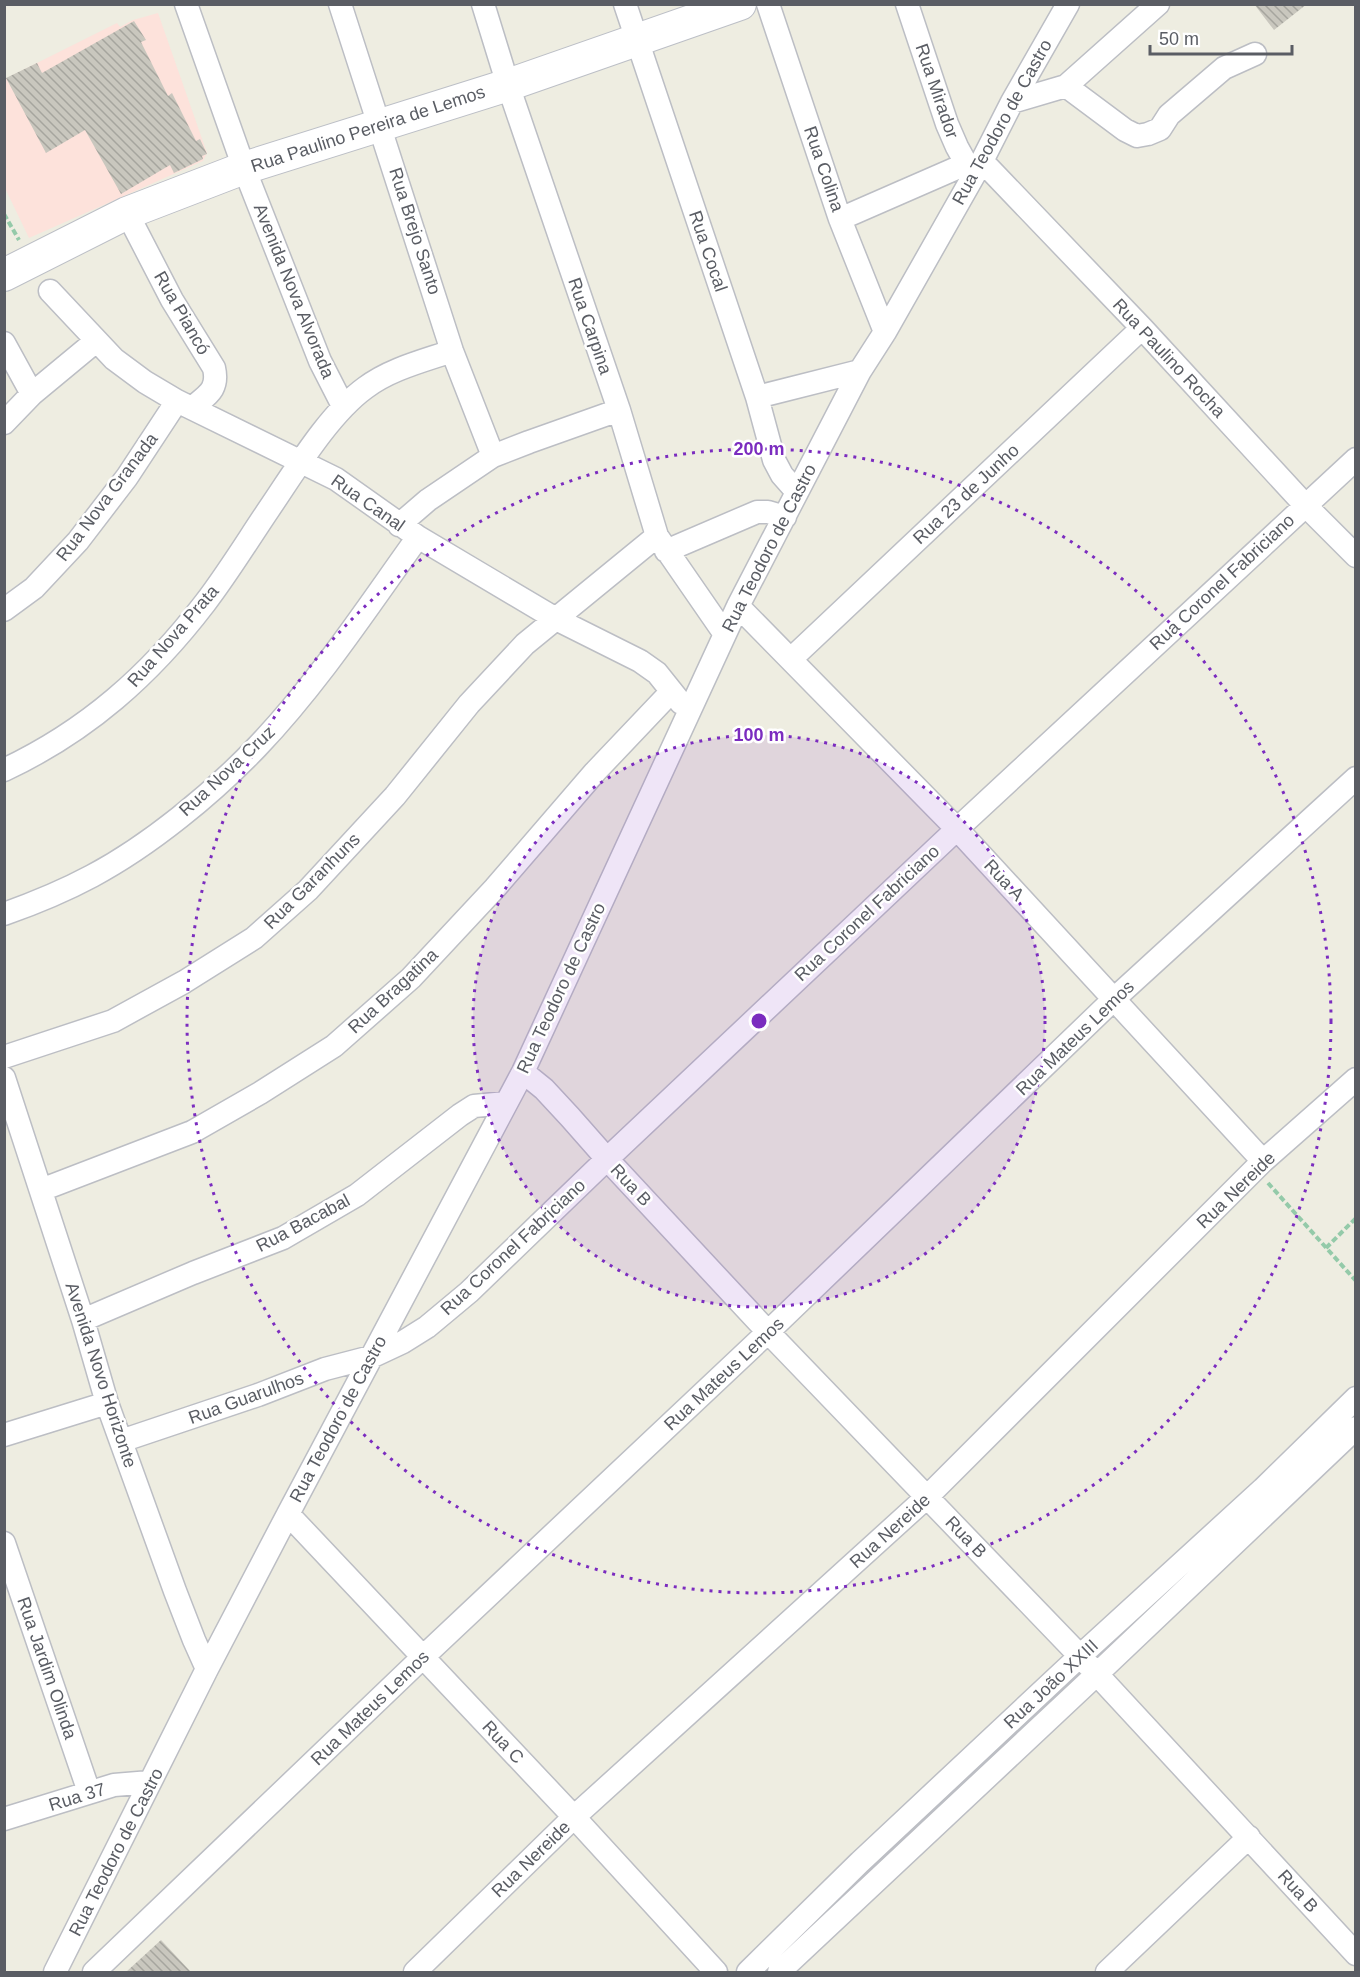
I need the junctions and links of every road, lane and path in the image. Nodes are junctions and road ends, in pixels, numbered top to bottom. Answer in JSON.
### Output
{"nodes":[{"id":1,"x":186,"y":4,"type":"edge"},
{"id":2,"x":340,"y":4,"type":"edge"},
{"id":3,"x":483,"y":4,"type":"edge"},
{"id":4,"x":625,"y":4,"type":"edge"},
{"id":5,"x":740,"y":4,"type":"edge"},
{"id":6,"x":768,"y":4,"type":"edge"},
{"id":7,"x":907,"y":4,"type":"edge"},
{"id":8,"x":1068,"y":4,"type":"edge"},
{"id":9,"x":1158,"y":4,"type":"edge"},
{"id":10,"x":1054,"y":14,"type":"edge"},
{"id":11,"x":637,"y":39,"type":"junction"},
{"id":12,"x":1255,"y":54,"type":"dead end"},
{"id":13,"x":508,"y":85,"type":"junction"},
{"id":14,"x":1066,"y":86,"type":"junction"},
{"id":15,"x":1012,"y":102,"type":"junction"},
{"id":16,"x":381,"y":124,"type":"junction"},
{"id":17,"x":974,"y":167,"type":"junction"},
{"id":18,"x":244,"y":168,"type":"junction"},
{"id":19,"x":127,"y":213,"type":"junction"},
{"id":20,"x":840,"y":219,"type":"junction"},
{"id":21,"x":4,"y":275,"type":"edge"},
{"id":22,"x":50,"y":291,"type":"dead end"},
{"id":23,"x":1142,"y":328,"type":"junction"},
{"id":24,"x":885,"y":332,"type":"junction"},
{"id":25,"x":96,"y":341,"type":"junction"},
{"id":26,"x":4,"y":343,"type":"edge"},
{"id":27,"x":452,"y":351,"type":"junction"},
{"id":28,"x":860,"y":371,"type":"junction"},
{"id":29,"x":32,"y":394,"type":"junction"},
{"id":30,"x":757,"y":397,"type":"junction"},
{"id":31,"x":184,"y":405,"type":"junction"},
{"id":32,"x":343,"y":406,"type":"junction"},
{"id":33,"x":619,"y":410,"type":"junction"},
{"id":34,"x":4,"y":423,"type":"edge"},
{"id":35,"x":493,"y":456,"type":"junction"},
{"id":36,"x":1356,"y":459,"type":"edge"},
{"id":37,"x":302,"y":461,"type":"junction"},
{"id":38,"x":797,"y":492,"type":"junction"},
{"id":39,"x":1305,"y":505,"type":"junction"},
{"id":40,"x":785,"y":517,"type":"junction"},
{"id":41,"x":409,"y":531,"type":"junction"},
{"id":42,"x":662,"y":544,"type":"junction"},
{"id":43,"x":1356,"y":556,"type":"edge"},
{"id":44,"x":738,"y":606,"type":"junction"},
{"id":45,"x":4,"y":610,"type":"edge"},
{"id":46,"x":556,"y":619,"type":"junction"},
{"id":47,"x":724,"y":633,"type":"junction"},
{"id":48,"x":791,"y":659,"type":"junction"},
{"id":49,"x":671,"y":692,"type":"junction"},
{"id":50,"x":688,"y":712,"type":"junction"},
{"id":51,"x":4,"y":770,"type":"edge"},
{"id":52,"x":1356,"y":778,"type":"edge"},
{"id":53,"x":957,"y":829,"type":"junction"},
{"id":54,"x":4,"y":914,"type":"edge"},
{"id":55,"x":1114,"y":999,"type":"junction"},
{"id":56,"x":4,"y":1057,"type":"edge"},
{"id":57,"x":523,"y":1071,"type":"junction"},
{"id":58,"x":4,"y":1078,"type":"edge"},
{"id":59,"x":1356,"y":1079,"type":"edge"},
{"id":60,"x":506,"y":1103,"type":"junction"},
{"id":61,"x":606,"y":1159,"type":"junction"},
{"id":62,"x":1259,"y":1165,"type":"junction"},
{"id":63,"x":42,"y":1190,"type":"junction"},
{"id":64,"x":1356,"y":1218,"type":"edge"},
{"id":65,"x":1326,"y":1248,"type":"junction"},
{"id":66,"x":1356,"y":1281,"type":"edge"},
{"id":67,"x":83,"y":1320,"type":"junction"},
{"id":68,"x":768,"y":1332,"type":"junction"},
{"id":69,"x":371,"y":1357,"type":"junction"},
{"id":70,"x":1356,"y":1398,"type":"edge"},
{"id":71,"x":107,"y":1403,"type":"junction"},
{"id":72,"x":1356,"y":1428,"type":"edge"},
{"id":73,"x":4,"y":1434,"type":"edge"},
{"id":74,"x":121,"y":1441,"type":"junction"},
{"id":75,"x":927,"y":1497,"type":"junction"},
{"id":76,"x":288,"y":1514,"type":"junction"},
{"id":77,"x":4,"y":1543,"type":"edge"},
{"id":78,"x":1080,"y":1656,"type":"junction"},
{"id":79,"x":423,"y":1657,"type":"junction"},
{"id":80,"x":207,"y":1669,"type":"junction"},
{"id":81,"x":1098,"y":1674,"type":"junction"},
{"id":82,"x":150,"y":1782,"type":"junction"},
{"id":83,"x":89,"y":1792,"type":"junction"},
{"id":84,"x":574,"y":1817,"type":"junction"},
{"id":85,"x":4,"y":1819,"type":"edge"},
{"id":86,"x":1249,"y":1837,"type":"junction"},
{"id":87,"x":1356,"y":1954,"type":"edge"},
{"id":88,"x":65,"y":1967,"type":"edge"},
{"id":89,"x":94,"y":1972,"type":"edge"},
{"id":90,"x":415,"y":1972,"type":"edge"},
{"id":91,"x":716,"y":1972,"type":"edge"},
{"id":92,"x":748,"y":1972,"type":"edge"},
{"id":93,"x":779,"y":1972,"type":"edge"},
{"id":94,"x":1107,"y":1972,"type":"edge"}],
"edges":[{"from":1,"to":18,"type":"street","name":"Avenida Nova Alvorada"},
{"from":2,"to":16,"type":"street","name":"Rua Brejo Santo"},
{"from":3,"to":13,"type":"street","name":"Rua Carpina"},
{"from":4,"to":11,"type":"street","name":"Rua Cocal"},
{"from":5,"to":11,"type":"street","name":"Rua Paulino Pereira de Lemos"},
{"from":6,"to":20,"type":"street","name":"Rua Colina"},
{"from":7,"to":17,"type":"street","name":"Rua Mirador"},
{"from":8,"to":10,"type":"street","name":"Rua Teodoro de Castro"},
{"from":9,"to":14,"type":"street"},
{"from":10,"to":15,"type":"street","name":"Rua Teodoro de Castro"},
{"from":11,"to":13,"type":"street","name":"Rua Paulino Pereira de Lemos"},
{"from":11,"to":30,"type":"street","name":"Rua Cocal"},
{"from":12,"to":14,"type":"street"},
{"from":13,"to":16,"type":"street","name":"Rua Paulino Pereira de Lemos"},
{"from":13,"to":33,"type":"street","name":"Rua Carpina"},
{"from":14,"to":15,"type":"street"},
{"from":15,"to":17,"type":"street","name":"Rua Teodoro de Castro"},
{"from":16,"to":18,"type":"street","name":"Rua Paulino Pereira de Lemos"},
{"from":16,"to":27,"type":"street","name":"Rua Brejo Santo"},
{"from":17,"to":20,"type":"street"},
{"from":17,"to":23,"type":"street","name":"Rua Paulino Rocha"},
{"from":17,"to":24,"type":"street","name":"Rua Teodoro de Castro"},
{"from":18,"to":19,"type":"street","name":"Rua Paulino Pereira de Lemos"},
{"from":18,"to":32,"type":"street","name":"Avenida Nova Alvorada"},
{"from":19,"to":21,"type":"street","name":"Rua Paulino Pereira de Lemos"},
{"from":19,"to":31,"type":"street","name":"Rua Piancó"},
{"from":20,"to":24,"type":"street","name":"Rua Colina"},
{"from":22,"to":25,"type":"street","name":"Rua Canal"},
{"from":23,"to":39,"type":"street","name":"Rua Paulino Rocha"},
{"from":23,"to":48,"type":"street","name":"Rua 23 de Junho"},
{"from":24,"to":28,"type":"street","name":"Rua Teodoro de Castro"},
{"from":25,"to":29,"type":"street"},
{"from":25,"to":31,"type":"street","name":"Rua Canal"},
{"from":26,"to":29,"type":"street"},
{"from":27,"to":32,"type":"street","name":"Rua Nova Prata"},
{"from":27,"to":35,"type":"street","name":"Rua Brejo Santo"},
{"from":28,"to":30,"type":"street"},
{"from":28,"to":38,"type":"street","name":"Rua Teodoro de Castro"},
{"from":29,"to":34,"type":"street"},
{"from":30,"to":38,"type":"street","name":"Rua Cocal"},
{"from":31,"to":37,"type":"street","name":"Rua Canal"},
{"from":31,"to":45,"type":"street","name":"Rua Nova Granada"},
{"from":32,"to":37,"type":"street","name":"Rua Nova Prata"},
{"from":33,"to":35,"type":"street","name":"Rua Nova Cruz"},
{"from":33,"to":42,"type":"street","name":"Rua Carpina"},
{"from":35,"to":41,"type":"street","name":"Rua Nova Cruz"},
{"from":36,"to":39,"type":"street","name":"Rua Coronel Fabriciano"},
{"from":37,"to":41,"type":"street","name":"Rua Canal"},
{"from":37,"to":51,"type":"street","name":"Rua Nova Prata"},
{"from":38,"to":40,"type":"street","name":"Rua Teodoro de Castro"},
{"from":39,"to":43,"type":"street","name":"Rua Paulino Rocha"},
{"from":39,"to":53,"type":"street","name":"Rua Coronel Fabriciano"},
{"from":40,"to":42,"type":"street","name":"Rua Garanhuns"},
{"from":40,"to":44,"type":"street","name":"Rua Teodoro de Castro"},
{"from":41,"to":46,"type":"street","name":"Rua Canal"},
{"from":41,"to":54,"type":"street","name":"Rua Nova Cruz"},
{"from":42,"to":46,"type":"street","name":"Rua Garanhuns"},
{"from":42,"to":47,"type":"street","name":"Rua Carpina"},
{"from":44,"to":47,"type":"street","name":"Rua Teodoro de Castro"},
{"from":44,"to":48,"type":"street","name":"Rua A"},
{"from":46,"to":49,"type":"street","name":"Rua Canal"},
{"from":46,"to":56,"type":"street","name":"Rua Garanhuns"},
{"from":47,"to":50,"type":"street","name":"Rua Teodoro de Castro"},
{"from":48,"to":53,"type":"street","name":"Rua A"},
{"from":49,"to":50,"type":"street","name":"Rua Canal"},
{"from":49,"to":63,"type":"street","name":"Rua Bragatina"},
{"from":50,"to":57,"type":"street","name":"Rua Teodoro de Castro"},
{"from":52,"to":55,"type":"street","name":"Rua Mateus Lemos"},
{"from":53,"to":55,"type":"street","name":"Rua A"},
{"from":53,"to":61,"type":"street","name":"Rua Coronel Fabriciano"},
{"from":55,"to":62,"type":"street","name":"Rua A"},
{"from":55,"to":68,"type":"street","name":"Rua Mateus Lemos"},
{"from":57,"to":60,"type":"street","name":"Rua Teodoro de Castro"},
{"from":57,"to":61,"type":"street","name":"Rua B"},
{"from":58,"to":63,"type":"street","name":"Avenida Novo Horizonte"},
{"from":59,"to":62,"type":"street","name":"Rua Nereide"},
{"from":60,"to":67,"type":"street","name":"Rua Bacabal"},
{"from":60,"to":69,"type":"street","name":"Rua Teodoro de Castro"},
{"from":61,"to":68,"type":"street","name":"Rua B"},
{"from":61,"to":69,"type":"street","name":"Rua Coronel Fabriciano"},
{"from":62,"to":65,"type":"path"},
{"from":62,"to":75,"type":"street","name":"Rua Nereide"},
{"from":63,"to":67,"type":"street","name":"Avenida Novo Horizonte"},
{"from":64,"to":65,"type":"path"},
{"from":65,"to":66,"type":"path"},
{"from":67,"to":71,"type":"street","name":"Avenida Novo Horizonte"},
{"from":68,"to":75,"type":"street","name":"Rua B"},
{"from":68,"to":79,"type":"street","name":"Rua Mateus Lemos"},
{"from":69,"to":74,"type":"street","name":"Rua Guarulhos"},
{"from":69,"to":76,"type":"street","name":"Rua Teodoro de Castro"},
{"from":70,"to":78,"type":"street","name":"Rua João XXIII"},
{"from":71,"to":73,"type":"street"},
{"from":71,"to":74,"type":"street","name":"Avenida Novo Horizonte"},
{"from":72,"to":81,"type":"street","name":"Rua João XXIII"},
{"from":74,"to":80,"type":"street","name":"Avenida Novo Horizonte"},
{"from":75,"to":78,"type":"street","name":"Rua B"},
{"from":75,"to":84,"type":"street","name":"Rua Nereide"},
{"from":76,"to":79,"type":"street","name":"Rua C"},
{"from":76,"to":80,"type":"street","name":"Rua Teodoro de Castro"},
{"from":77,"to":83,"type":"street","name":"Rua Jardim Olinda"},
{"from":78,"to":81,"type":"street","name":"Rua B"},
{"from":78,"to":92,"type":"street","name":"Rua João XXIII"},
{"from":79,"to":84,"type":"street","name":"Rua C"},
{"from":79,"to":89,"type":"street","name":"Rua Mateus Lemos"},
{"from":80,"to":82,"type":"street","name":"Rua Teodoro de Castro"},
{"from":81,"to":86,"type":"street","name":"Rua B"},
{"from":81,"to":93,"type":"street","name":"Rua João XXIII"},
{"from":82,"to":83,"type":"street","name":"Rua 37"},
{"from":82,"to":88,"type":"street","name":"Rua Teodoro de Castro"},
{"from":83,"to":85,"type":"street","name":"Rua 37"},
{"from":84,"to":90,"type":"street","name":"Rua Nereide"},
{"from":84,"to":91,"type":"street","name":"Rua C"},
{"from":86,"to":87,"type":"street","name":"Rua B"},
{"from":86,"to":94,"type":"street"}]}
